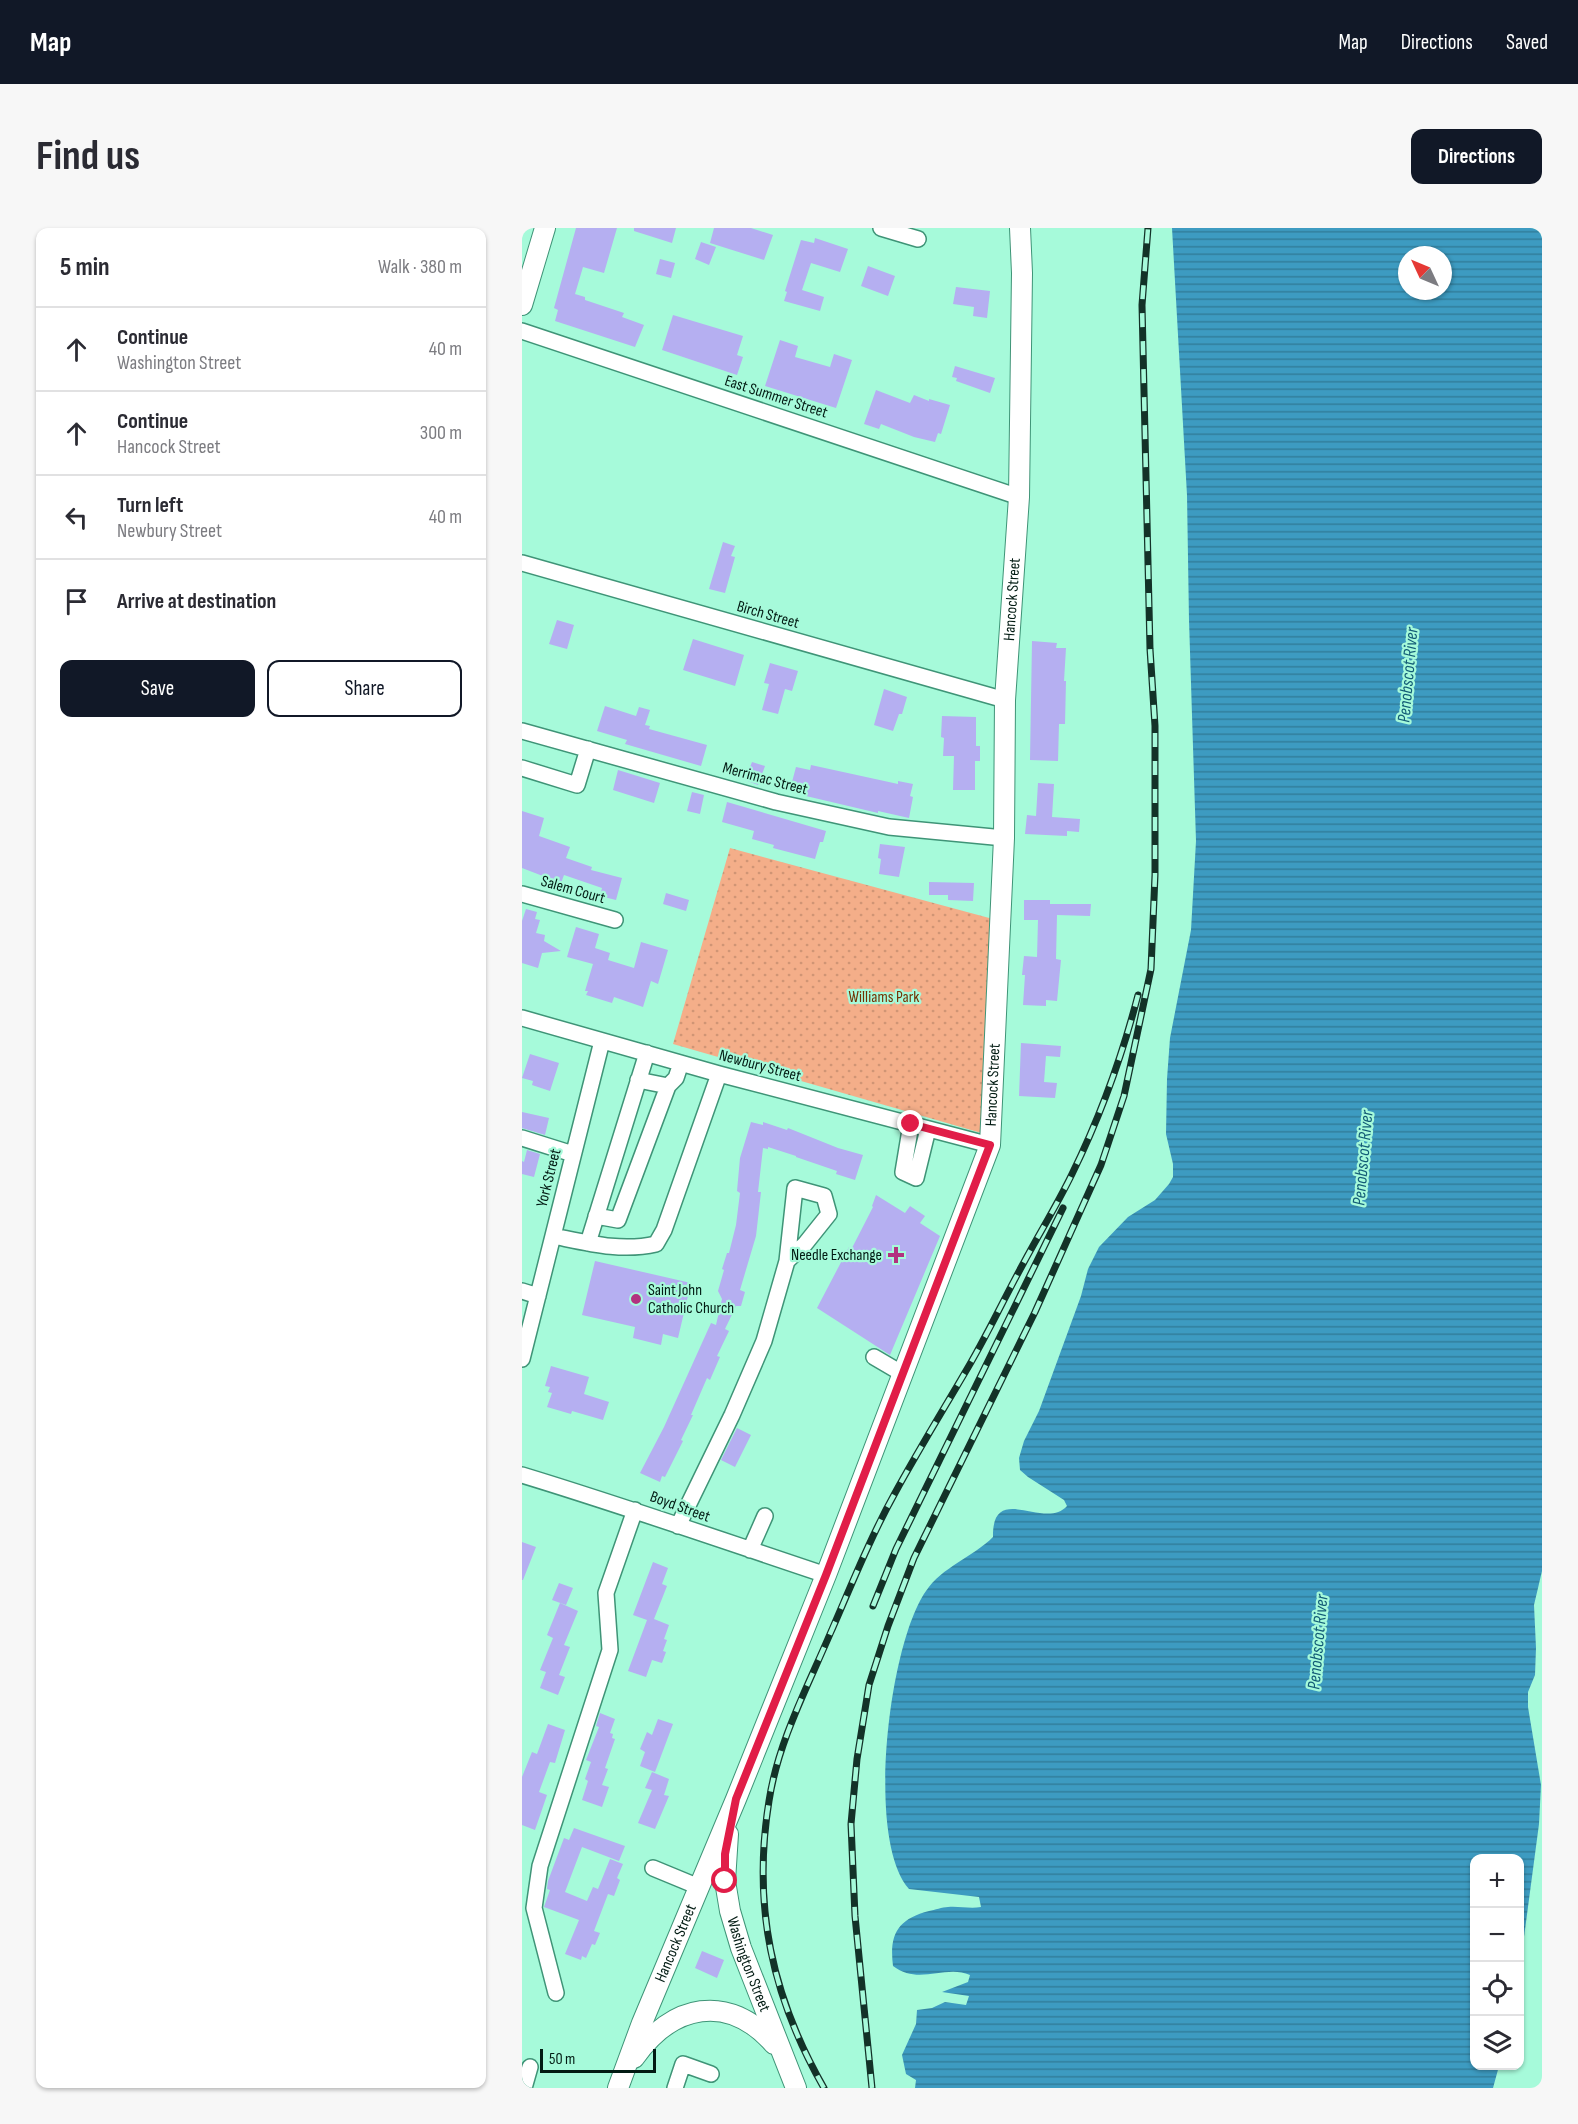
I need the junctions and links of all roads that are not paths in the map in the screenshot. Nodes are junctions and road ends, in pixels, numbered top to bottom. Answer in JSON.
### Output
{"nodes":[{"id":1,"x":545,"y":228,"type":"edge"},
{"id":2,"x":881,"y":228,"type":"edge"},
{"id":3,"x":1020,"y":228,"type":"edge"},
{"id":4,"x":918,"y":239,"type":"dead end"},
{"id":5,"x":522,"y":305,"type":"edge"},
{"id":6,"x":522,"y":331,"type":"edge"},
{"id":7,"x":1019,"y":497,"type":"junction"},
{"id":8,"x":522,"y":563,"type":"edge"},
{"id":9,"x":1005,"y":700,"type":"junction"},
{"id":10,"x":522,"y":731,"type":"edge"},
{"id":11,"x":588,"y":749,"type":"junction"},
{"id":12,"x":522,"y":768,"type":"edge"},
{"id":13,"x":1004,"y":838,"type":"junction"},
{"id":14,"x":522,"y":894,"type":"edge"},
{"id":15,"x":615,"y":920,"type":"dead end"},
{"id":16,"x":522,"y":1018,"type":"edge"},
{"id":17,"x":602,"y":1041,"type":"junction"},
{"id":18,"x":647,"y":1053,"type":"junction"},
{"id":19,"x":681,"y":1063,"type":"junction"},
{"id":20,"x":719,"y":1074,"type":"junction"},
{"id":21,"x":638,"y":1080,"type":"junction"},
{"id":22,"x":668,"y":1086,"type":"junction"},
{"id":23,"x":911,"y":1124,"type":"junction"},
{"id":24,"x":928,"y":1129,"type":"junction"},
{"id":25,"x":522,"y":1138,"type":"edge"},
{"id":26,"x":990,"y":1145,"type":"junction"},
{"id":27,"x":573,"y":1154,"type":"junction"},
{"id":28,"x":596,"y":1216,"type":"junction"},
{"id":29,"x":553,"y":1236,"type":"junction"},
{"id":30,"x":588,"y":1243,"type":"junction"},
{"id":31,"x":787,"y":1261,"type":"dead end"},
{"id":32,"x":522,"y":1291,"type":"edge"},
{"id":33,"x":538,"y":1296,"type":"junction"},
{"id":34,"x":874,"y":1357,"type":"dead end"},
{"id":35,"x":522,"y":1359,"type":"edge"},
{"id":36,"x":903,"y":1374,"type":"junction"},
{"id":37,"x":522,"y":1475,"type":"edge"},
{"id":38,"x":635,"y":1509,"type":"junction"},
{"id":39,"x":765,"y":1516,"type":"dead end"},
{"id":40,"x":678,"y":1526,"type":"junction"},
{"id":41,"x":750,"y":1550,"type":"junction"},
{"id":42,"x":826,"y":1575,"type":"junction"},
{"id":43,"x":736,"y":1799,"type":"junction"},
{"id":44,"x":653,"y":1868,"type":"dead end"},
{"id":45,"x":699,"y":1887,"type":"junction"},
{"id":46,"x":556,"y":1993,"type":"dead end"},
{"id":47,"x":783,"y":2056,"type":"junction"},
{"id":48,"x":530,"y":2067,"type":"dead end"},
{"id":49,"x":711,"y":2074,"type":"dead end"},
{"id":50,"x":620,"y":2082,"type":"edge"},
{"id":51,"x":524,"y":2088,"type":"edge"},
{"id":52,"x":675,"y":2088,"type":"edge"},
{"id":53,"x":796,"y":2088,"type":"edge"}],
"edges":[{"from":1,"to":5,"type":"main road"},
{"from":2,"to":4,"type":"street"},
{"from":3,"to":7,"type":"main road","name":"Hancock Street"},
{"from":6,"to":7,"type":"street","name":"East Summer Street"},
{"from":7,"to":9,"type":"main road","name":"Hancock Street"},
{"from":8,"to":9,"type":"street","name":"Birch Street"},
{"from":9,"to":13,"type":"main road","name":"Hancock Street"},
{"from":10,"to":11,"type":"street","name":"Merrimac Street"},
{"from":11,"to":12,"type":"street"},
{"from":11,"to":13,"type":"street","name":"Merrimac Street"},
{"from":13,"to":26,"type":"main road","name":"Hancock Street"},
{"from":14,"to":15,"type":"street","name":"Salem Court"},
{"from":16,"to":17,"type":"street","name":"Newbury Street"},
{"from":17,"to":18,"type":"street","name":"Newbury Street"},
{"from":17,"to":27,"type":"street","name":"York Street"},
{"from":18,"to":19,"type":"street","name":"Newbury Street"},
{"from":18,"to":21,"type":"street"},
{"from":19,"to":20,"type":"street","name":"Newbury Street"},
{"from":19,"to":22,"type":"street"},
{"from":20,"to":23,"type":"street","name":"Newbury Street"},
{"from":20,"to":30,"type":"street"},
{"from":21,"to":22,"type":"street"},
{"from":21,"to":28,"type":"street"},
{"from":22,"to":28,"type":"street"},
{"from":23,"to":24,"type":"street","name":"Newbury Street"},
{"from":23,"to":24,"type":"street"},
{"from":24,"to":26,"type":"street","name":"Newbury Street"},
{"from":25,"to":27,"type":"street"},
{"from":26,"to":36,"type":"main road","name":"Hancock Street"},
{"from":27,"to":29,"type":"street","name":"York Street"},
{"from":28,"to":30,"type":"street"},
{"from":29,"to":30,"type":"street"},
{"from":29,"to":33,"type":"street","name":"York Street"},
{"from":31,"to":40,"type":"street"},
{"from":32,"to":33,"type":"street"},
{"from":33,"to":35,"type":"street","name":"York Street"},
{"from":34,"to":36,"type":"street"},
{"from":36,"to":42,"type":"main road","name":"Hancock Street"},
{"from":37,"to":38,"type":"street","name":"Boyd Street"},
{"from":38,"to":40,"type":"street","name":"Boyd Street"},
{"from":38,"to":46,"type":"street"},
{"from":39,"to":41,"type":"street"},
{"from":40,"to":41,"type":"street","name":"Boyd Street"},
{"from":41,"to":42,"type":"street","name":"Boyd Street"},
{"from":42,"to":43,"type":"main road","name":"Hancock Street"},
{"from":43,"to":45,"type":"main road","name":"Hancock Street"},
{"from":43,"to":47,"type":"main road","name":"Washington Street"},
{"from":44,"to":45,"type":"street"},
{"from":45,"to":50,"type":"main road","name":"Hancock Street"},
{"from":47,"to":50,"type":"main road"},
{"from":47,"to":53,"type":"main road","name":"Washington Street"},
{"from":48,"to":51,"type":"street"},
{"from":49,"to":52,"type":"street"}]}
